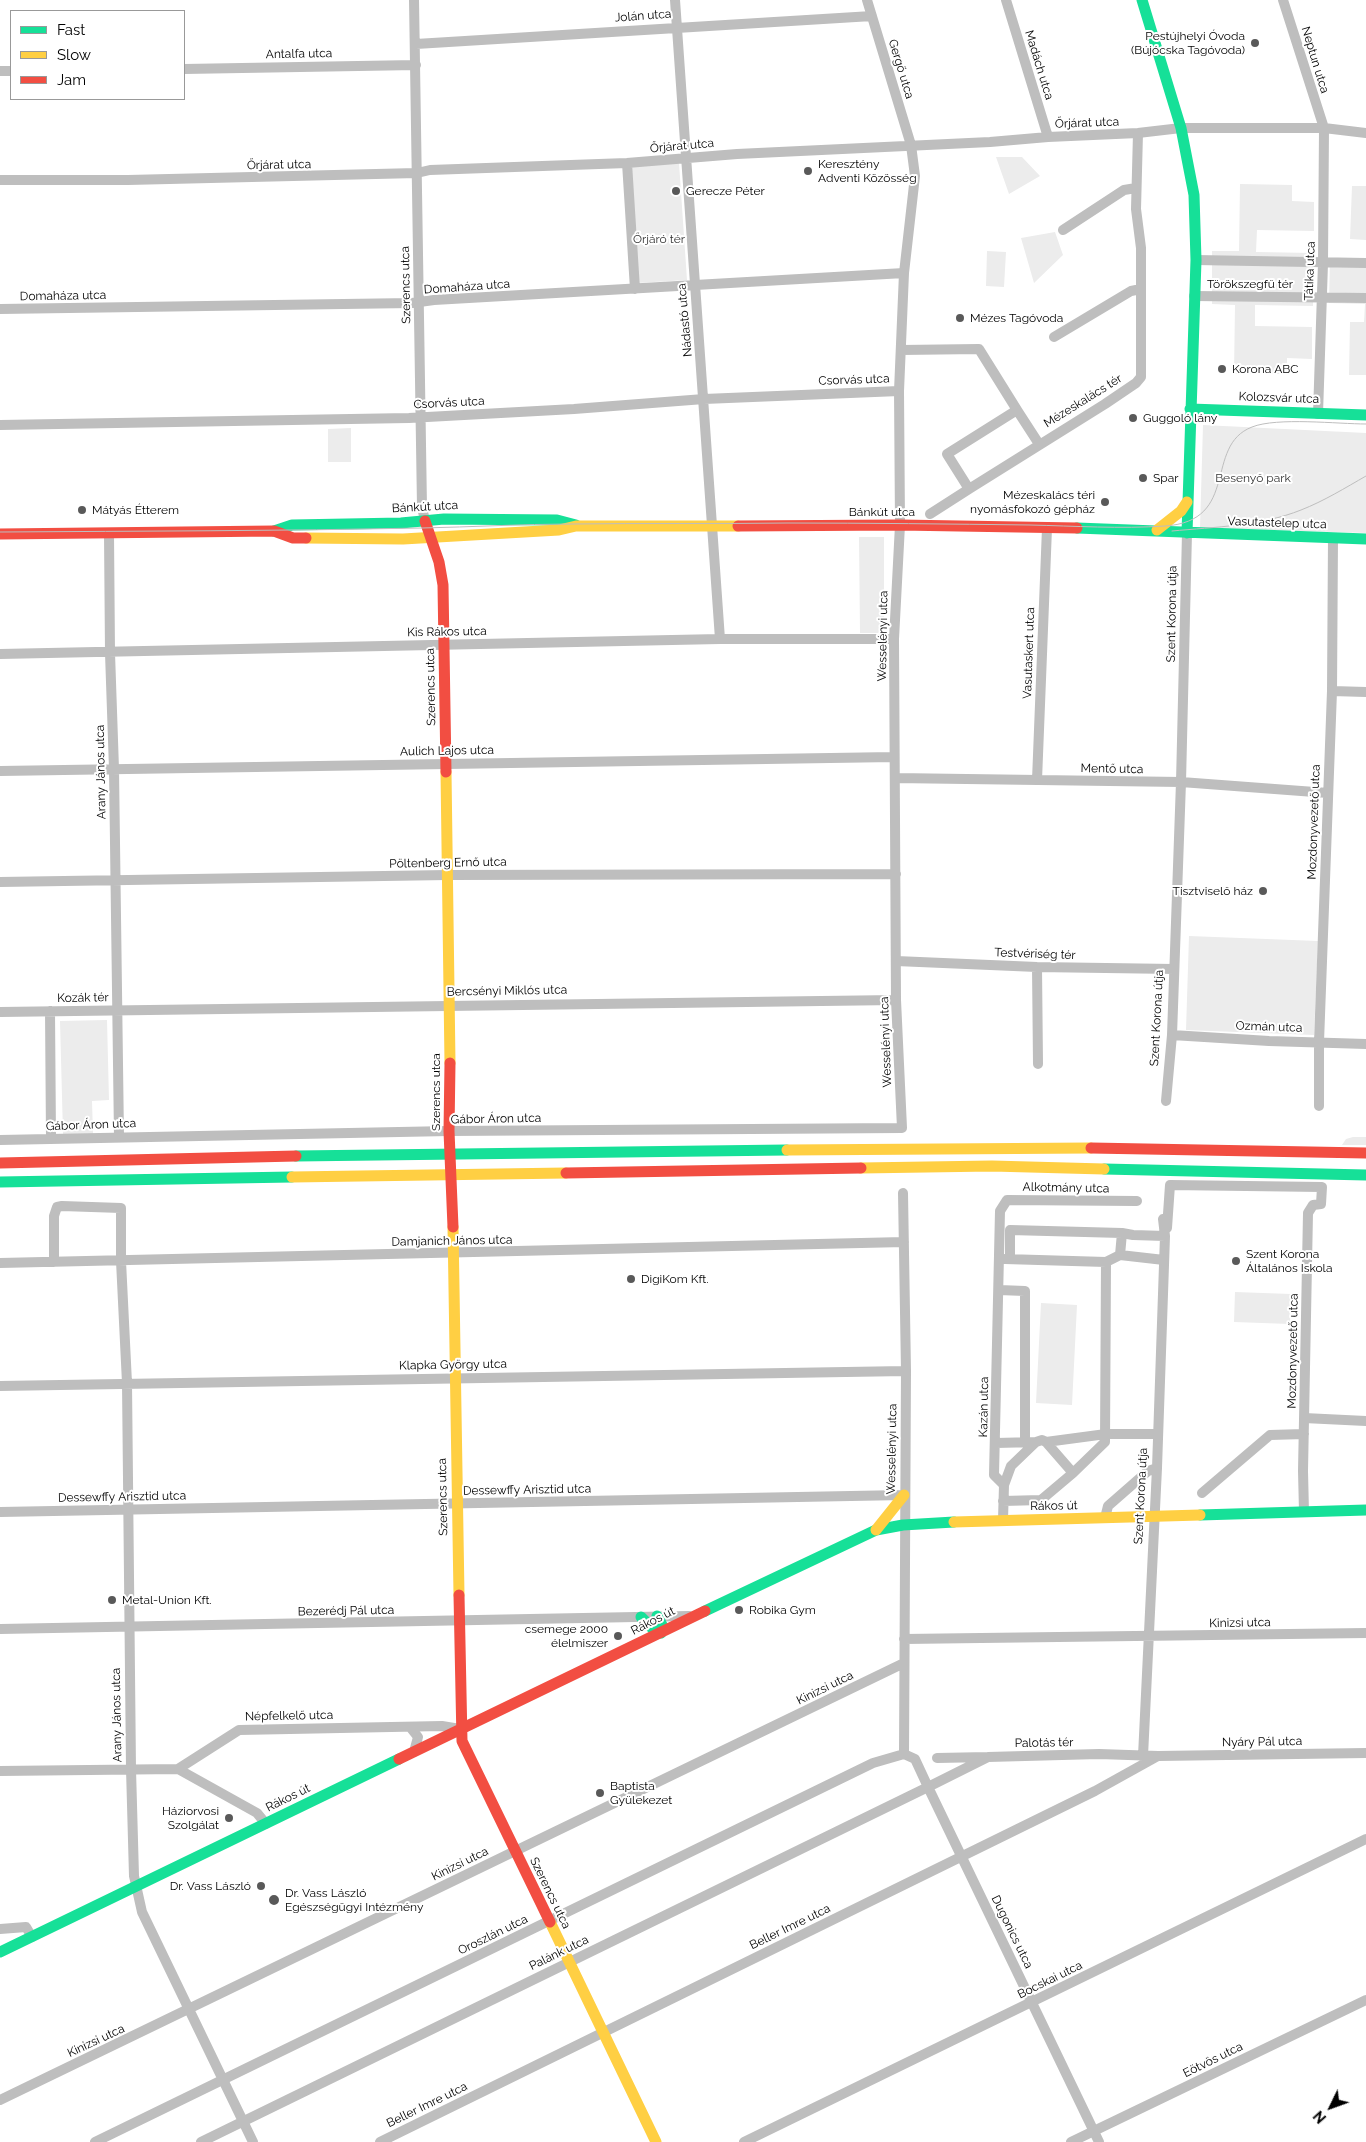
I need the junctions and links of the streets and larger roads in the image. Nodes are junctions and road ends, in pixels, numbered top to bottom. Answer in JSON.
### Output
{"nodes":[{"id":1,"x":414,"y":0,"type":"edge"},
{"id":2,"x":675,"y":0,"type":"edge"},
{"id":3,"x":867,"y":0,"type":"edge"},
{"id":4,"x":1006,"y":0,"type":"edge"},
{"id":5,"x":1142,"y":0,"type":"edge"},
{"id":6,"x":1283,"y":0,"type":"edge"},
{"id":7,"x":872,"y":16,"type":"junction"},
{"id":8,"x":677,"y":27,"type":"junction"},
{"id":9,"x":416,"y":44,"type":"junction"},
{"id":10,"x":416,"y":65,"type":"junction"},
{"id":11,"x":185,"y":69,"type":"edge"},
{"id":12,"x":1181,"y":128,"type":"junction"},
{"id":13,"x":1324,"y":128,"type":"junction"},
{"id":14,"x":1138,"y":133,"type":"junction"},
{"id":15,"x":1366,"y":133,"type":"edge"},
{"id":16,"x":1048,"y":136,"type":"junction"},
{"id":17,"x":911,"y":145,"type":"junction"},
{"id":18,"x":685,"y":158,"type":"junction"},
{"id":19,"x":626,"y":163,"type":"junction"},
{"id":20,"x":417,"y":173,"type":"junction"},
{"id":21,"x":0,"y":180,"type":"edge"},
{"id":22,"x":1136,"y":188,"type":"junction"},
{"id":23,"x":1063,"y":230,"type":"dead end"},
{"id":24,"x":1196,"y":260,"type":"junction"},
{"id":25,"x":1323,"y":263,"type":"junction"},
{"id":26,"x":1366,"y":263,"type":"edge"},
{"id":27,"x":904,"y":273,"type":"junction"},
{"id":28,"x":695,"y":285,"type":"junction"},
{"id":29,"x":635,"y":289,"type":"junction"},
{"id":30,"x":1141,"y":289,"type":"junction"},
{"id":31,"x":1194,"y":296,"type":"junction"},
{"id":32,"x":1322,"y":296,"type":"junction"},
{"id":33,"x":1366,"y":298,"type":"edge"},
{"id":34,"x":420,"y":303,"type":"junction"},
{"id":35,"x":0,"y":309,"type":"edge"},
{"id":36,"x":1054,"y":337,"type":"dead end"},
{"id":37,"x":901,"y":350,"type":"junction"},
{"id":38,"x":899,"y":391,"type":"junction"},
{"id":39,"x":704,"y":399,"type":"junction"},
{"id":40,"x":1190,"y":409,"type":"junction"},
{"id":41,"x":1016,"y":410,"type":"junction"},
{"id":42,"x":1318,"y":414,"type":"junction"},
{"id":43,"x":1366,"y":415,"type":"edge"},
{"id":44,"x":422,"y":417,"type":"junction"},
{"id":45,"x":0,"y":425,"type":"edge"},
{"id":46,"x":1039,"y":444,"type":"junction"},
{"id":47,"x":969,"y":489,"type":"junction"},
{"id":48,"x":1188,"y":502,"type":"junction"},
{"id":49,"x":930,"y":514,"type":"dead end"},
{"id":50,"x":425,"y":521,"type":"junction"},
{"id":51,"x":900,"y":525,"type":"junction"},
{"id":52,"x":576,"y":526,"type":"junction"},
{"id":53,"x":711,"y":526,"type":"junction"},
{"id":54,"x":1047,"y":528,"type":"junction"},
{"id":55,"x":1156,"y":530,"type":"junction"},
{"id":56,"x":274,"y":532,"type":"junction"},
{"id":57,"x":1187,"y":533,"type":"junction"},
{"id":58,"x":0,"y":534,"type":"edge"},
{"id":59,"x":109,"y":534,"type":"junction"},
{"id":60,"x":430,"y":537,"type":"junction"},
{"id":61,"x":1332,"y":538,"type":"junction"},
{"id":62,"x":1366,"y":539,"type":"edge"},
{"id":63,"x":720,"y":639,"type":"junction"},
{"id":64,"x":894,"y":639,"type":"junction"},
{"id":65,"x":444,"y":645,"type":"junction"},
{"id":66,"x":110,"y":653,"type":"junction"},
{"id":67,"x":0,"y":654,"type":"edge"},
{"id":68,"x":1332,"y":691,"type":"junction"},
{"id":69,"x":1366,"y":692,"type":"edge"},
{"id":70,"x":894,"y":757,"type":"junction"},
{"id":71,"x":446,"y":764,"type":"junction"},
{"id":72,"x":114,"y":769,"type":"junction"},
{"id":73,"x":0,"y":771,"type":"edge"},
{"id":74,"x":895,"y":778,"type":"junction"},
{"id":75,"x":1036,"y":780,"type":"junction"},
{"id":76,"x":1181,"y":782,"type":"junction"},
{"id":77,"x":1328,"y":793,"type":"junction"},
{"id":78,"x":896,"y":874,"type":"junction"},
{"id":79,"x":448,"y":875,"type":"junction"},
{"id":80,"x":116,"y":880,"type":"junction"},
{"id":81,"x":0,"y":882,"type":"edge"},
{"id":82,"x":896,"y":961,"type":"junction"},
{"id":83,"x":1036,"y":967,"type":"junction"},
{"id":84,"x":1174,"y":969,"type":"junction"},
{"id":85,"x":896,"y":1000,"type":"junction"},
{"id":86,"x":450,"y":1004,"type":"junction"},
{"id":87,"x":118,"y":1009,"type":"junction"},
{"id":88,"x":50,"y":1011,"type":"junction"},
{"id":89,"x":0,"y":1012,"type":"edge"},
{"id":90,"x":1172,"y":1035,"type":"junction"},
{"id":91,"x":1319,"y":1042,"type":"junction"},
{"id":92,"x":1366,"y":1044,"type":"edge"},
{"id":93,"x":1038,"y":1064,"type":"dead end"},
{"id":94,"x":1166,"y":1101,"type":"dead end"},
{"id":95,"x":1319,"y":1106,"type":"dead end"},
{"id":96,"x":902,"y":1128,"type":"joint"},
{"id":97,"x":449,"y":1132,"type":"junction"},
{"id":98,"x":119,"y":1137,"type":"junction"},
{"id":99,"x":51,"y":1139,"type":"junction"},
{"id":100,"x":0,"y":1140,"type":"edge"},
{"id":101,"x":1366,"y":1153,"type":"edge"},
{"id":102,"x":450,"y":1155,"type":"junction"},
{"id":103,"x":0,"y":1163,"type":"edge"},
{"id":104,"x":1366,"y":1174,"type":"edge"},
{"id":105,"x":451,"y":1175,"type":"junction"},
{"id":106,"x":0,"y":1182,"type":"edge"},
{"id":107,"x":904,"y":1193,"type":"dead end"},
{"id":108,"x":1137,"y":1201,"type":"dead end"},
{"id":109,"x":1321,"y":1204,"type":"joint"},
{"id":110,"x":1127,"y":1234,"type":"junction"},
{"id":111,"x":1165,"y":1236,"type":"junction"},
{"id":112,"x":904,"y":1242,"type":"junction"},
{"id":113,"x":453,"y":1254,"type":"junction"},
{"id":114,"x":1120,"y":1255,"type":"junction"},
{"id":115,"x":1004,"y":1259,"type":"junction"},
{"id":116,"x":1164,"y":1260,"type":"junction"},
{"id":117,"x":121,"y":1261,"type":"junction"},
{"id":118,"x":54,"y":1262,"type":"junction"},
{"id":119,"x":1106,"y":1262,"type":"junction"},
{"id":120,"x":0,"y":1263,"type":"edge"},
{"id":121,"x":999,"y":1290,"type":"junction"},
{"id":122,"x":906,"y":1371,"type":"junction"},
{"id":123,"x":454,"y":1378,"type":"junction"},
{"id":124,"x":126,"y":1383,"type":"junction"},
{"id":125,"x":0,"y":1386,"type":"edge"},
{"id":126,"x":1304,"y":1418,"type":"junction"},
{"id":127,"x":1366,"y":1421,"type":"edge"},
{"id":128,"x":1106,"y":1434,"type":"junction"},
{"id":129,"x":1158,"y":1434,"type":"junction"},
{"id":130,"x":1304,"y":1434,"type":"junction"},
{"id":131,"x":1025,"y":1442,"type":"junction"},
{"id":132,"x":1041,"y":1442,"type":"junction"},
{"id":133,"x":996,"y":1443,"type":"junction"},
{"id":134,"x":1157,"y":1468,"type":"junction"},
{"id":135,"x":1073,"y":1473,"type":"junction"},
{"id":136,"x":1004,"y":1485,"type":"junction"},
{"id":137,"x":1202,"y":1493,"type":"dead end"},
{"id":138,"x":904,"y":1496,"type":"junction"},
{"id":139,"x":1003,"y":1501,"type":"junction"},
{"id":140,"x":456,"y":1504,"type":"junction"},
{"id":141,"x":128,"y":1510,"type":"junction"},
{"id":142,"x":1366,"y":1510,"type":"edge"},
{"id":143,"x":0,"y":1512,"type":"edge"},
{"id":144,"x":1304,"y":1512,"type":"junction"},
{"id":145,"x":1154,"y":1517,"type":"junction"},
{"id":146,"x":1105,"y":1518,"type":"junction"},
{"id":147,"x":1003,"y":1520,"type":"junction"},
{"id":148,"x":904,"y":1525,"type":"junction"},
{"id":149,"x":876,"y":1530,"type":"junction"},
{"id":150,"x":657,"y":1616,"type":"junction"},
{"id":151,"x":693,"y":1616,"type":"junction"},
{"id":152,"x":642,"y":1618,"type":"junction"},
{"id":153,"x":460,"y":1621,"type":"junction"},
{"id":154,"x":129,"y":1628,"type":"junction"},
{"id":155,"x":0,"y":1629,"type":"edge"},
{"id":156,"x":661,"y":1633,"type":"junction"},
{"id":157,"x":1366,"y":1633,"type":"edge"},
{"id":158,"x":1149,"y":1637,"type":"junction"},
{"id":159,"x":904,"y":1639,"type":"junction"},
{"id":160,"x":644,"y":1642,"type":"junction"},
{"id":161,"x":904,"y":1663,"type":"junction"},
{"id":162,"x":410,"y":1727,"type":"junction"},
{"id":163,"x":461,"y":1729,"type":"junction"},
{"id":164,"x":414,"y":1752,"type":"junction"},
{"id":165,"x":1366,"y":1753,"type":"edge"},
{"id":166,"x":904,"y":1754,"type":"junction"},
{"id":167,"x":1143,"y":1756,"type":"junction"},
{"id":168,"x":1158,"y":1756,"type":"junction"},
{"id":169,"x":988,"y":1757,"type":"junction"},
{"id":170,"x":937,"y":1758,"type":"dead end"},
{"id":171,"x":131,"y":1769,"type":"junction"},
{"id":172,"x":178,"y":1769,"type":"junction"},
{"id":173,"x":0,"y":1771,"type":"edge"},
{"id":174,"x":928,"y":1787,"type":"junction"},
{"id":175,"x":266,"y":1824,"type":"junction"},
{"id":176,"x":1366,"y":1839,"type":"edge"},
{"id":177,"x":515,"y":1851,"type":"junction"},
{"id":178,"x":962,"y":1856,"type":"junction"},
{"id":179,"x":136,"y":1888,"type":"junction"},
{"id":180,"x":549,"y":1922,"type":"junction"},
{"id":181,"x":0,"y":1928,"type":"edge"},
{"id":182,"x":32,"y":1937,"type":"junction"},
{"id":183,"x":0,"y":1951,"type":"edge"},
{"id":184,"x":569,"y":1962,"type":"junction"},
{"id":185,"x":1366,"y":2000,"type":"edge"},
{"id":186,"x":1033,"y":2003,"type":"junction"},
{"id":187,"x":189,"y":2010,"type":"junction"},
{"id":188,"x":603,"y":2033,"type":"junction"},
{"id":189,"x":223,"y":2080,"type":"junction"},
{"id":190,"x":0,"y":2100,"type":"edge"},
{"id":191,"x":243,"y":2122,"type":"junction"},
{"id":192,"x":1094,"y":2131,"type":"junction"},
{"id":193,"x":95,"y":2142,"type":"edge"},
{"id":194,"x":201,"y":2142,"type":"edge"},
{"id":195,"x":253,"y":2142,"type":"edge"},
{"id":196,"x":380,"y":2142,"type":"edge"},
{"id":197,"x":656,"y":2142,"type":"edge"},
{"id":198,"x":744,"y":2142,"type":"edge"},
{"id":199,"x":1071,"y":2142,"type":"edge"},
{"id":200,"x":1100,"y":2142,"type":"edge"}],
"edges":[{"from":1,"to":9,"type":"street","name":"Szerencs utca"},
{"from":2,"to":8,"type":"street","name":"Nádastó utca"},
{"from":3,"to":7,"type":"street","name":"Gergő utca"},
{"from":4,"to":16,"type":"street","name":"Madách utca"},
{"from":5,"to":12,"type":"street","name":"Szent Korona útja"},
{"from":6,"to":13,"type":"street","name":"Neptun utca"},
{"from":7,"to":8,"type":"street","name":"Jolán utca"},
{"from":7,"to":17,"type":"street","name":"Gergő utca"},
{"from":8,"to":9,"type":"street","name":"Jolán utca"},
{"from":8,"to":18,"type":"street","name":"Nádastó utca"},
{"from":9,"to":10,"type":"street","name":"Szerencs utca"},
{"from":10,"to":11,"type":"street","name":"Antalfa utca"},
{"from":10,"to":20,"type":"street","name":"Szerencs utca"},
{"from":12,"to":13,"type":"street","name":"Őrjárat utca"},
{"from":12,"to":14,"type":"street","name":"Őrjárat utca"},
{"from":12,"to":24,"type":"street","name":"Szent Korona útja"},
{"from":13,"to":15,"type":"street","name":"Őrjárat utca"},
{"from":13,"to":25,"type":"street","name":"Tátika utca"},
{"from":14,"to":16,"type":"street","name":"Őrjárat utca"},
{"from":14,"to":22,"type":"street","name":"Mézeskalács tér"},
{"from":16,"to":17,"type":"street","name":"Őrjárat utca"},
{"from":17,"to":18,"type":"street","name":"Őrjárat utca"},
{"from":17,"to":27,"type":"street","name":"Wesselényi utca"},
{"from":18,"to":19,"type":"street","name":"Őrjárat utca"},
{"from":18,"to":28,"type":"street","name":"Nádastó utca"},
{"from":19,"to":20,"type":"street","name":"Őrjárat utca"},
{"from":19,"to":29,"type":"street"},
{"from":20,"to":21,"type":"street","name":"Őrjárat utca"},
{"from":20,"to":34,"type":"street","name":"Szerencs utca"},
{"from":22,"to":23,"type":"street"},
{"from":22,"to":30,"type":"street","name":"Mézeskalács tér"},
{"from":24,"to":25,"type":"street","name":"Törökszegfű tér"},
{"from":24,"to":31,"type":"street","name":"Szent Korona útja"},
{"from":25,"to":26,"type":"street","name":"Törökszegfű tér"},
{"from":25,"to":32,"type":"street","name":"Tátika utca"},
{"from":27,"to":28,"type":"street","name":"Domaháza utca"},
{"from":27,"to":37,"type":"street","name":"Wesselényi utca"},
{"from":28,"to":29,"type":"street","name":"Domaháza utca"},
{"from":28,"to":39,"type":"street","name":"Nádastó utca"},
{"from":29,"to":34,"type":"street","name":"Domaháza utca"},
{"from":30,"to":36,"type":"street"},
{"from":30,"to":46,"type":"street","name":"Mézeskalács tér"},
{"from":31,"to":32,"type":"street","name":"Törökszegfű tér"},
{"from":31,"to":40,"type":"street","name":"Szent Korona útja"},
{"from":32,"to":33,"type":"street","name":"Törökszegfű tér"},
{"from":32,"to":42,"type":"street","name":"Tátika utca"},
{"from":34,"to":35,"type":"street","name":"Domaháza utca"},
{"from":34,"to":44,"type":"street","name":"Szerencs utca"},
{"from":37,"to":38,"type":"street","name":"Wesselényi utca"},
{"from":37,"to":41,"type":"street","name":"Mézeskalács tér"},
{"from":38,"to":39,"type":"street","name":"Csorvás utca"},
{"from":38,"to":51,"type":"street","name":"Wesselényi utca"},
{"from":39,"to":44,"type":"street","name":"Csorvás utca"},
{"from":39,"to":53,"type":"street","name":"Nádastó utca"},
{"from":40,"to":42,"type":"street","name":"Kolozsvár utca"},
{"from":40,"to":48,"type":"street","name":"Szent Korona útja"},
{"from":41,"to":46,"type":"street","name":"Mézeskalács tér"},
{"from":41,"to":47,"type":"street"},
{"from":42,"to":43,"type":"street","name":"Kolozsvár utca"},
{"from":44,"to":45,"type":"street","name":"Csorvás utca"},
{"from":44,"to":50,"type":"street","name":"Szerencs utca"},
{"from":46,"to":47,"type":"street","name":"Mézeskalács tér"},
{"from":47,"to":49,"type":"street","name":"Mézeskalács tér"},
{"from":48,"to":55,"type":"street"},
{"from":48,"to":57,"type":"street","name":"Szent Korona útja"},
{"from":50,"to":52,"type":"street","name":"Bánkút utca"},
{"from":50,"to":56,"type":"street","name":"Bánkút utca"},
{"from":50,"to":60,"type":"street","name":"Szerencs utca"},
{"from":51,"to":53,"type":"street","name":"Bánkút utca"},
{"from":51,"to":54,"type":"street","name":"Bánkút utca"},
{"from":51,"to":64,"type":"street","name":"Wesselényi utca"},
{"from":52,"to":53,"type":"street","name":"Bánkút utca"},
{"from":52,"to":60,"type":"street","name":"Bánkút utca"},
{"from":53,"to":63,"type":"street","name":"Nádastó utca"},
{"from":54,"to":55,"type":"street","name":"Bánkút utca"},
{"from":54,"to":75,"type":"street","name":"Vasutaskert utca"},
{"from":55,"to":57,"type":"street","name":"Bánkút utca"},
{"from":56,"to":59,"type":"street","name":"Bánkút utca"},
{"from":56,"to":60,"type":"street","name":"Bánkút utca"},
{"from":57,"to":61,"type":"street","name":"Vasutastelep utca"},
{"from":57,"to":76,"type":"street","name":"Szent Korona útja"},
{"from":58,"to":59,"type":"street","name":"Bánkút utca"},
{"from":59,"to":66,"type":"street","name":"Arany János utca"},
{"from":60,"to":65,"type":"street","name":"Szerencs utca"},
{"from":61,"to":62,"type":"street","name":"Vasutastelep utca"},
{"from":61,"to":68,"type":"street","name":"Mozdonyvezető utca"},
{"from":63,"to":64,"type":"street","name":"Kis Rákos utca"},
{"from":63,"to":65,"type":"street","name":"Kis Rákos utca"},
{"from":64,"to":70,"type":"street","name":"Wesselényi utca"},
{"from":65,"to":66,"type":"street","name":"Kis Rákos utca"},
{"from":65,"to":71,"type":"street","name":"Szerencs utca"},
{"from":66,"to":67,"type":"street","name":"Kis Rákos utca"},
{"from":66,"to":72,"type":"street","name":"Arany János utca"},
{"from":68,"to":69,"type":"street"},
{"from":68,"to":77,"type":"street","name":"Mozdonyvezető utca"},
{"from":70,"to":71,"type":"street","name":"Aulich Lajos utca"},
{"from":70,"to":74,"type":"street","name":"Wesselényi utca"},
{"from":71,"to":72,"type":"street","name":"Aulich Lajos utca"},
{"from":71,"to":79,"type":"street","name":"Szerencs utca"},
{"from":72,"to":73,"type":"street","name":"Aulich Lajos utca"},
{"from":72,"to":80,"type":"street","name":"Arany János utca"},
{"from":74,"to":75,"type":"street","name":"Mentő utca"},
{"from":74,"to":78,"type":"street","name":"Wesselényi utca"},
{"from":75,"to":76,"type":"street","name":"Mentő utca"},
{"from":76,"to":77,"type":"street","name":"Mentő utca"},
{"from":76,"to":84,"type":"street","name":"Szent Korona útja"},
{"from":77,"to":91,"type":"street","name":"Mozdonyvezető utca"},
{"from":78,"to":79,"type":"street","name":"Pöltenberg Ernő utca"},
{"from":78,"to":82,"type":"street","name":"Wesselényi utca"},
{"from":79,"to":80,"type":"street","name":"Pöltenberg Ernő utca"},
{"from":79,"to":86,"type":"street","name":"Szerencs utca"},
{"from":80,"to":81,"type":"street","name":"Pöltenberg Ernő utca"},
{"from":80,"to":87,"type":"street","name":"Arany János utca"},
{"from":82,"to":83,"type":"street","name":"Testvériség tér"},
{"from":82,"to":85,"type":"street","name":"Wesselényi utca"},
{"from":83,"to":84,"type":"street","name":"Testvériség tér"},
{"from":83,"to":93,"type":"street"},
{"from":84,"to":90,"type":"street","name":"Szent Korona útja"},
{"from":85,"to":86,"type":"street","name":"Bercsényi Miklós utca"},
{"from":85,"to":96,"type":"street","name":"Wesselényi utca"},
{"from":86,"to":87,"type":"street","name":"Bercsényi Miklós utca"},
{"from":86,"to":97,"type":"street","name":"Szerencs utca"},
{"from":87,"to":88,"type":"street","name":"Kozák tér"},
{"from":87,"to":98,"type":"street","name":"Kozák tér"},
{"from":88,"to":89,"type":"street"},
{"from":88,"to":99,"type":"street","name":"Kozák tér"},
{"from":90,"to":91,"type":"street","name":"Ozmán utca"},
{"from":90,"to":94,"type":"street","name":"Szent Korona útja"},
{"from":91,"to":92,"type":"street","name":"Ozmán utca"},
{"from":91,"to":95,"type":"street","name":"Mozdonyvezető utca"},
{"from":96,"to":97,"type":"street","name":"Gábor Áron utca"},
{"from":97,"to":98,"type":"street","name":"Gábor Áron utca"},
{"from":97,"to":102,"type":"street","name":"Szerencs utca"},
{"from":98,"to":99,"type":"street","name":"Gábor Áron utca"},
{"from":99,"to":100,"type":"street","name":"Gábor Áron utca"},
{"from":101,"to":102,"type":"street"},
{"from":102,"to":103,"type":"street"},
{"from":102,"to":105,"type":"street","name":"Szerencs utca"},
{"from":104,"to":105,"type":"street"},
{"from":105,"to":106,"type":"street"},
{"from":105,"to":113,"type":"street","name":"Szerencs utca"},
{"from":107,"to":112,"type":"street","name":"Wesselényi utca"},
{"from":108,"to":115,"type":"street","name":"Alkotmány utca"},
{"from":109,"to":111,"type":"street","name":"Szent Korona útja"},
{"from":109,"to":126,"type":"street","name":"Mozdonyvezető utca"},
{"from":110,"to":111,"type":"street"},
{"from":110,"to":114,"type":"street"},
{"from":110,"to":115,"type":"street"},
{"from":111,"to":116,"type":"street","name":"Szent Korona útja"},
{"from":112,"to":113,"type":"street","name":"Damjanich János utca"},
{"from":112,"to":122,"type":"street","name":"Wesselényi utca"},
{"from":113,"to":117,"type":"street","name":"Damjanich János utca"},
{"from":113,"to":123,"type":"street","name":"Szerencs utca"},
{"from":114,"to":116,"type":"street"},
{"from":114,"to":119,"type":"street"},
{"from":115,"to":119,"type":"street"},
{"from":115,"to":121,"type":"street","name":"Kazán utca"},
{"from":116,"to":129,"type":"street","name":"Szent Korona útja"},
{"from":117,"to":118,"type":"street","name":"Damjanich János utca"},
{"from":117,"to":118,"type":"street"},
{"from":117,"to":124,"type":"street","name":"Arany János utca"},
{"from":118,"to":120,"type":"street","name":"Damjanich János utca"},
{"from":119,"to":128,"type":"street"},
{"from":121,"to":131,"type":"street"},
{"from":121,"to":133,"type":"street","name":"Kazán utca"},
{"from":122,"to":123,"type":"street","name":"Klapka György utca"},
{"from":122,"to":138,"type":"street","name":"Wesselényi utca"},
{"from":123,"to":124,"type":"street","name":"Klapka György utca"},
{"from":123,"to":140,"type":"street","name":"Szerencs utca"},
{"from":124,"to":125,"type":"street","name":"Klapka György utca"},
{"from":124,"to":141,"type":"street","name":"Arany János utca"},
{"from":126,"to":127,"type":"street","name":"Mozdonyvezető utca"},
{"from":126,"to":130,"type":"street","name":"Mozdonyvezető utca"},
{"from":128,"to":129,"type":"street"},
{"from":128,"to":132,"type":"street"},
{"from":128,"to":135,"type":"street"},
{"from":129,"to":134,"type":"street","name":"Szent Korona útja"},
{"from":130,"to":137,"type":"street"},
{"from":130,"to":144,"type":"street","name":"Mozdonyvezető utca"},
{"from":131,"to":132,"type":"street"},
{"from":131,"to":133,"type":"street"},
{"from":132,"to":135,"type":"street"},
{"from":132,"to":136,"type":"street"},
{"from":133,"to":136,"type":"street","name":"Kazán utca"},
{"from":134,"to":145,"type":"street","name":"Szent Korona útja"},
{"from":134,"to":146,"type":"street"},
{"from":135,"to":139,"type":"street"},
{"from":136,"to":139,"type":"street","name":"Kazán utca"},
{"from":138,"to":140,"type":"street","name":"Dessewffy Arisztid utca"},
{"from":138,"to":148,"type":"street","name":"Wesselényi utca"},
{"from":138,"to":149,"type":"street"},
{"from":139,"to":147,"type":"street","name":"Kazán utca"},
{"from":140,"to":141,"type":"street","name":"Dessewffy Arisztid utca"},
{"from":140,"to":153,"type":"street","name":"Szerencs utca"},
{"from":141,"to":143,"type":"street","name":"Dessewffy Arisztid utca"},
{"from":141,"to":154,"type":"street","name":"Arany János utca"},
{"from":142,"to":144,"type":"street","name":"Rákos út"},
{"from":144,"to":145,"type":"street","name":"Rákos út"},
{"from":145,"to":146,"type":"street","name":"Rákos út"},
{"from":145,"to":158,"type":"street","name":"Szent Korona útja"},
{"from":146,"to":147,"type":"street","name":"Rákos út"},
{"from":147,"to":148,"type":"street","name":"Rákos út"},
{"from":148,"to":149,"type":"street","name":"Rákos út"},
{"from":148,"to":159,"type":"street"},
{"from":149,"to":151,"type":"street","name":"Rákos út"},
{"from":150,"to":151,"type":"street","name":"Bezerédj Pál utca"},
{"from":150,"to":152,"type":"street","name":"Bezerédj Pál utca"},
{"from":150,"to":156,"type":"street"},
{"from":151,"to":156,"type":"street","name":"Rákos út"},
{"from":152,"to":153,"type":"street","name":"Bezerédj Pál utca"},
{"from":152,"to":156,"type":"street"},
{"from":152,"to":160,"type":"street"},
{"from":153,"to":154,"type":"street","name":"Bezerédj Pál utca"},
{"from":153,"to":163,"type":"street","name":"Szerencs utca"},
{"from":154,"to":155,"type":"street","name":"Bezerédj Pál utca"},
{"from":154,"to":171,"type":"street","name":"Arany János utca"},
{"from":156,"to":160,"type":"street","name":"Rákos út"},
{"from":157,"to":158,"type":"street","name":"Kinizsi utca"},
{"from":158,"to":159,"type":"street","name":"Kinizsi utca"},
{"from":158,"to":167,"type":"street","name":"Szent Korona útja"},
{"from":159,"to":161,"type":"street"},
{"from":160,"to":163,"type":"street","name":"Rákos út"},
{"from":161,"to":166,"type":"street"},
{"from":161,"to":177,"type":"street","name":"Kinizsi utca"},
{"from":162,"to":163,"type":"street","name":"Népfelkelő utca"},
{"from":162,"to":164,"type":"street"},
{"from":162,"to":172,"type":"street","name":"Népfelkelő utca"},
{"from":163,"to":164,"type":"street","name":"Rákos út"},
{"from":163,"to":177,"type":"street","name":"Szerencs utca"},
{"from":164,"to":175,"type":"street","name":"Rákos út"},
{"from":165,"to":168,"type":"street","name":"Nyáry Pál utca"},
{"from":166,"to":174,"type":"street"},
{"from":166,"to":180,"type":"street","name":"Oroszlán utca"},
{"from":167,"to":168,"type":"street"},
{"from":167,"to":169,"type":"street","name":"Palotás tér"},
{"from":168,"to":178,"type":"street","name":"Beller Imre utca"},
{"from":169,"to":170,"type":"street","name":"Palotás tér"},
{"from":169,"to":174,"type":"street","name":"Palotás tér"},
{"from":171,"to":172,"type":"street"},
{"from":171,"to":173,"type":"street"},
{"from":171,"to":179,"type":"street","name":"Arany János utca"},
{"from":172,"to":175,"type":"street"},
{"from":174,"to":178,"type":"street","name":"Dugonics utca"},
{"from":174,"to":184,"type":"street","name":"Palánk utca"},
{"from":175,"to":179,"type":"street","name":"Rákos út"},
{"from":176,"to":186,"type":"street","name":"Bocskai utca"},
{"from":177,"to":180,"type":"street","name":"Szerencs utca"},
{"from":177,"to":187,"type":"street","name":"Kinizsi utca"},
{"from":178,"to":186,"type":"street","name":"Dugonics utca"},
{"from":178,"to":188,"type":"street","name":"Beller Imre utca"},
{"from":179,"to":182,"type":"street","name":"Rákos út"},
{"from":179,"to":187,"type":"street","name":"Arany János utca"},
{"from":180,"to":184,"type":"street","name":"Szerencs utca"},
{"from":180,"to":189,"type":"street","name":"Oroszlán utca"},
{"from":181,"to":182,"type":"street"},
{"from":182,"to":183,"type":"street","name":"Rákos út"},
{"from":184,"to":188,"type":"street","name":"Szerencs utca"},
{"from":184,"to":191,"type":"street","name":"Palánk utca"},
{"from":185,"to":192,"type":"street","name":"Eötvös utca"},
{"from":186,"to":192,"type":"street","name":"Dugonics utca"},
{"from":186,"to":198,"type":"street","name":"Bocskai utca"},
{"from":187,"to":189,"type":"street","name":"Arany János utca"},
{"from":187,"to":190,"type":"street","name":"Kinizsi utca"},
{"from":188,"to":196,"type":"street","name":"Beller Imre utca"},
{"from":188,"to":197,"type":"street","name":"Szerencs utca"},
{"from":189,"to":191,"type":"street","name":"Arany János utca"},
{"from":189,"to":193,"type":"street","name":"Oroszlán utca"},
{"from":191,"to":194,"type":"street","name":"Palánk utca"},
{"from":191,"to":195,"type":"street","name":"Arany János utca"},
{"from":192,"to":199,"type":"street","name":"Eötvös utca"},
{"from":192,"to":200,"type":"street","name":"Dugonics utca"}]}
